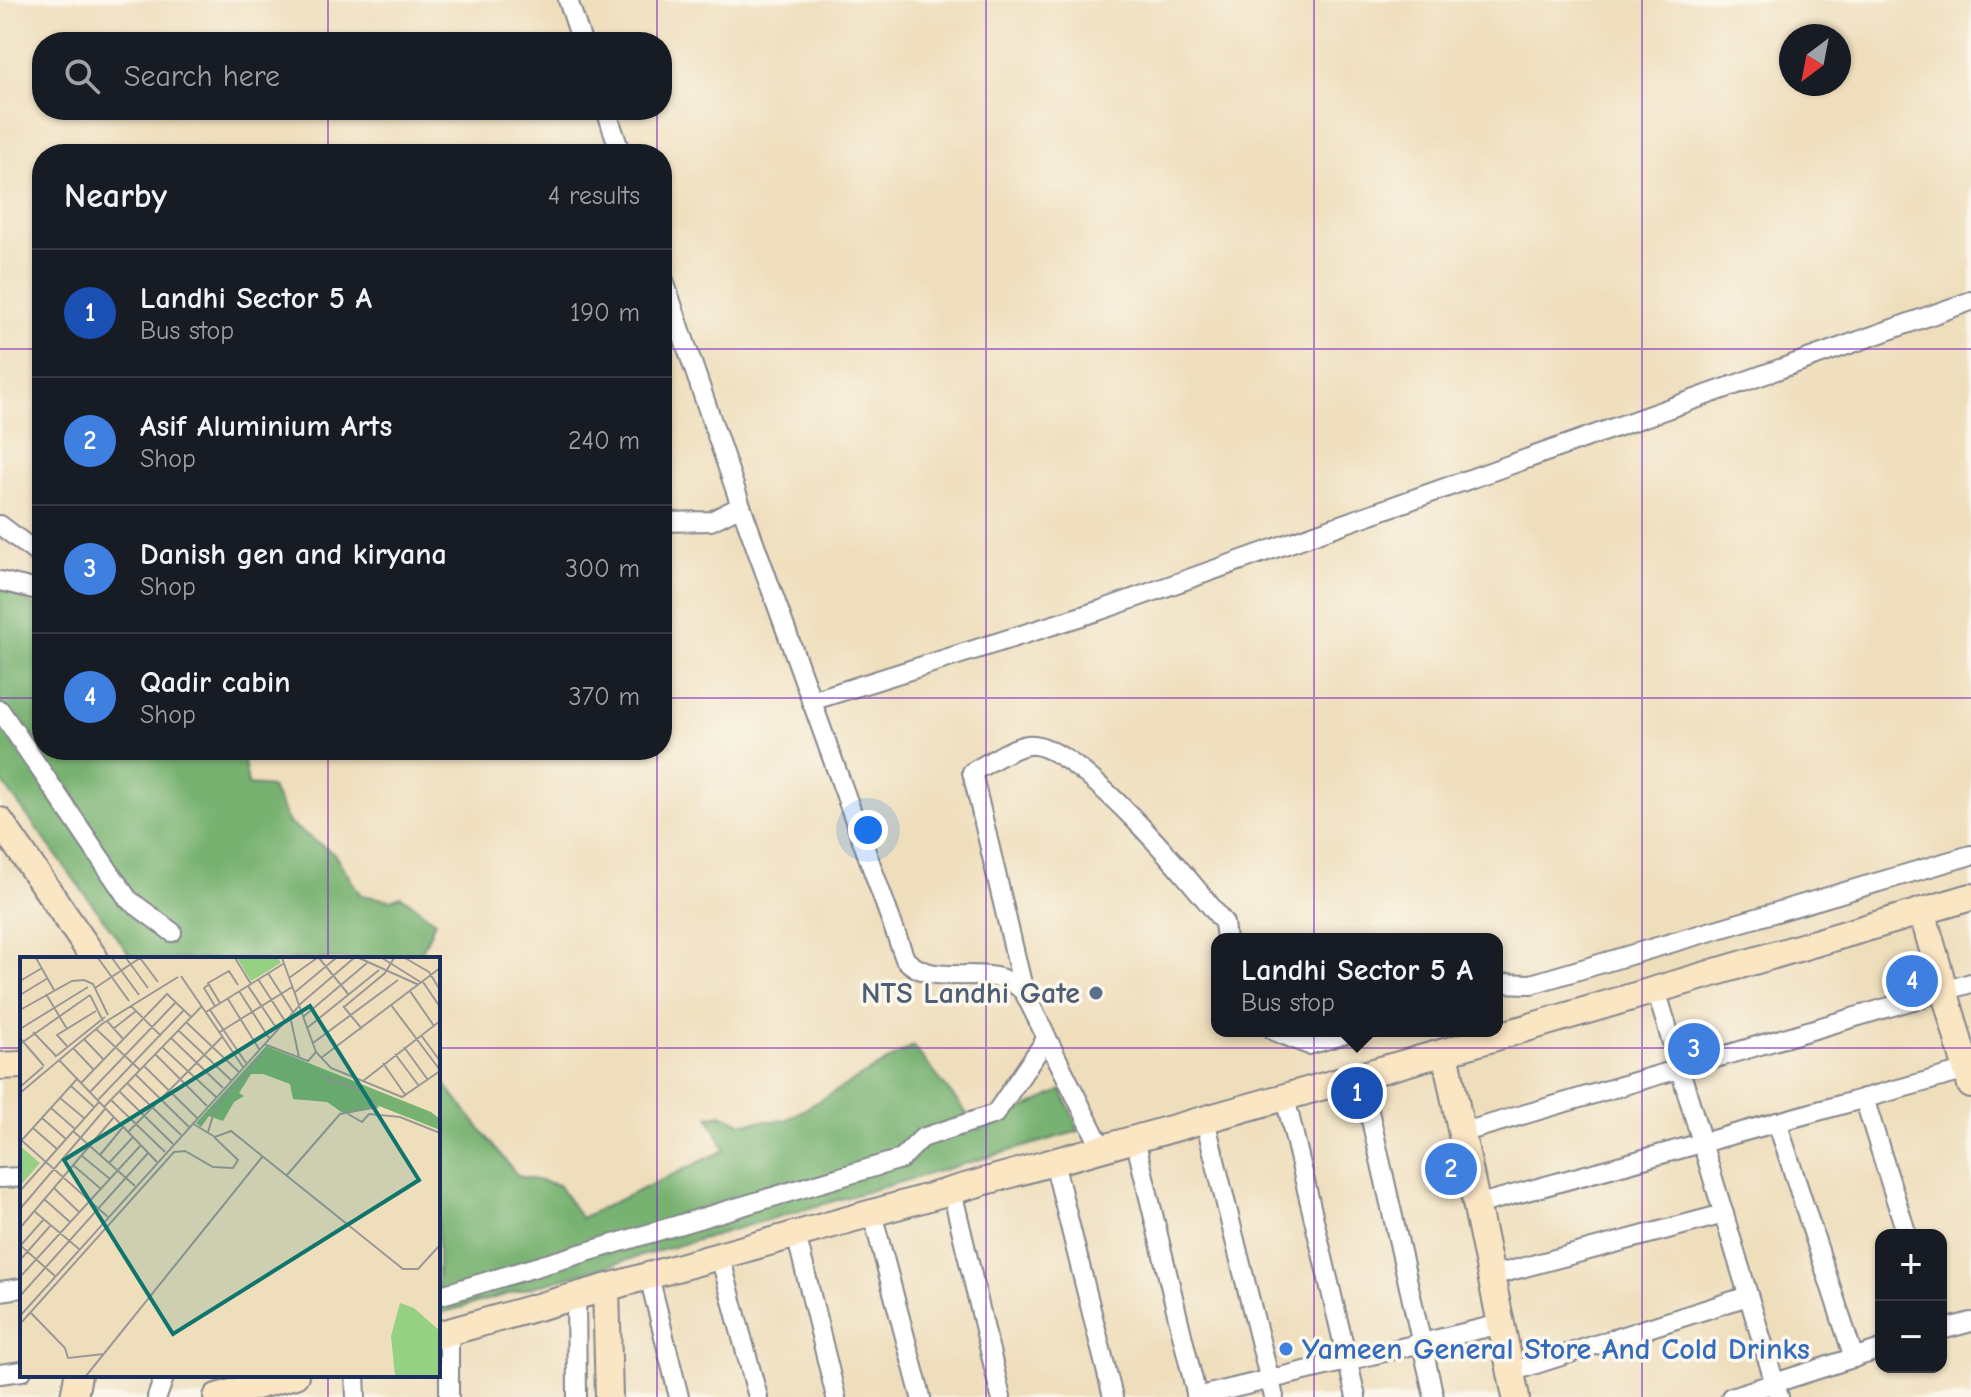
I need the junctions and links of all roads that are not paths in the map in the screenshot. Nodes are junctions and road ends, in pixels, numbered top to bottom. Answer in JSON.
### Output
{"nodes":[{"id":1,"x":568,"y":0,"type":"edge"},
{"id":2,"x":579,"y":32,"type":"edge"},
{"id":3,"x":609,"y":120,"type":"edge"},
{"id":4,"x":618,"y":144,"type":"edge"},
{"id":5,"x":1971,"y":301,"type":"edge"},
{"id":6,"x":672,"y":304,"type":"edge"},
{"id":7,"x":741,"y":506,"type":"junction"},
{"id":8,"x":672,"y":522,"type":"edge"},
{"id":9,"x":0,"y":525,"type":"edge"},
{"id":10,"x":32,"y":549,"type":"edge"},
{"id":11,"x":0,"y":581,"type":"edge"},
{"id":12,"x":32,"y":589,"type":"edge"},
{"id":13,"x":811,"y":701,"type":"junction"},
{"id":14,"x":0,"y":710,"type":"edge"},
{"id":15,"x":32,"y":757,"type":"edge"},
{"id":16,"x":34,"y":760,"type":"edge"},
{"id":17,"x":0,"y":821,"type":"edge"},
{"id":18,"x":1971,"y":855,"type":"edge"},
{"id":19,"x":1971,"y":897,"type":"edge"},
{"id":20,"x":1922,"y":911,"type":"junction"},
{"id":21,"x":172,"y":932,"type":"dead end"},
{"id":22,"x":1225,"y":933,"type":"edge"},
{"id":23,"x":94,"y":957,"type":"edge"},
{"id":24,"x":1503,"y":983,"type":"edge"},
{"id":25,"x":1971,"y":983,"type":"edge"},
{"id":26,"x":1656,"y":990,"type":"junction"},
{"id":27,"x":1943,"y":990,"type":"junction"},
{"id":28,"x":1024,"y":992,"type":"junction"},
{"id":29,"x":1503,"y":1035,"type":"edge"},
{"id":30,"x":1289,"y":1037,"type":"edge"},
{"id":31,"x":1335,"y":1037,"type":"edge"},
{"id":32,"x":1496,"y":1037,"type":"edge"},
{"id":33,"x":1047,"y":1038,"type":"junction"},
{"id":34,"x":1445,"y":1052,"type":"junction"},
{"id":35,"x":20,"y":1065,"type":"edge"},
{"id":36,"x":0,"y":1066,"type":"edge"},
{"id":37,"x":1680,"y":1066,"type":"junction"},
{"id":38,"x":1969,"y":1075,"type":"edge"},
{"id":39,"x":1361,"y":1076,"type":"junction"},
{"id":40,"x":1285,"y":1097,"type":"junction"},
{"id":41,"x":1864,"y":1098,"type":"junction"},
{"id":42,"x":1205,"y":1120,"type":"junction"},
{"id":43,"x":1777,"y":1122,"type":"junction"},
{"id":44,"x":1461,"y":1133,"type":"junction"},
{"id":45,"x":1135,"y":1139,"type":"junction"},
{"id":46,"x":1703,"y":1143,"type":"junction"},
{"id":47,"x":1102,"y":1149,"type":"junction"},
{"id":48,"x":1054,"y":1162,"type":"junction"},
{"id":49,"x":20,"y":1177,"type":"edge"},
{"id":50,"x":0,"y":1178,"type":"edge"},
{"id":51,"x":952,"y":1191,"type":"junction"},
{"id":52,"x":1476,"y":1205,"type":"junction"},
{"id":53,"x":872,"y":1213,"type":"junction"},
{"id":54,"x":1724,"y":1214,"type":"junction"},
{"id":55,"x":1905,"y":1229,"type":"edge"},
{"id":56,"x":796,"y":1234,"type":"junction"},
{"id":57,"x":720,"y":1256,"type":"junction"},
{"id":58,"x":649,"y":1276,"type":"junction"},
{"id":59,"x":1491,"y":1276,"type":"junction"},
{"id":60,"x":20,"y":1288,"type":"edge"},
{"id":61,"x":606,"y":1288,"type":"junction"},
{"id":62,"x":0,"y":1291,"type":"edge"},
{"id":63,"x":440,"y":1295,"type":"edge"},
{"id":64,"x":576,"y":1296,"type":"junction"},
{"id":65,"x":1748,"y":1296,"type":"junction"},
{"id":66,"x":1971,"y":1322,"type":"edge"},
{"id":67,"x":1501,"y":1324,"type":"junction"},
{"id":68,"x":1947,"y":1328,"type":"edge"},
{"id":69,"x":443,"y":1334,"type":"edge"},
{"id":70,"x":1419,"y":1344,"type":"junction"},
{"id":71,"x":1875,"y":1351,"type":"edge"},
{"id":72,"x":1854,"y":1358,"type":"junction"},
{"id":73,"x":1347,"y":1360,"type":"junction"},
{"id":74,"x":20,"y":1371,"type":"edge"},
{"id":75,"x":0,"y":1374,"type":"edge"},
{"id":76,"x":78,"y":1377,"type":"edge"},
{"id":77,"x":164,"y":1377,"type":"edge"},
{"id":78,"x":355,"y":1377,"type":"edge"},
{"id":79,"x":282,"y":1384,"type":"edge"},
{"id":80,"x":1514,"y":1384,"type":"edge"},
{"id":81,"x":1272,"y":1389,"type":"edge"},
{"id":82,"x":1777,"y":1390,"type":"edge"},
{"id":83,"x":74,"y":1397,"type":"edge"},
{"id":84,"x":157,"y":1397,"type":"edge"},
{"id":85,"x":217,"y":1397,"type":"edge"},
{"id":86,"x":356,"y":1397,"type":"edge"},
{"id":87,"x":449,"y":1397,"type":"edge"},
{"id":88,"x":577,"y":1397,"type":"edge"},
{"id":89,"x":609,"y":1397,"type":"edge"},
{"id":90,"x":679,"y":1397,"type":"edge"},
{"id":91,"x":758,"y":1397,"type":"edge"},
{"id":92,"x":836,"y":1397,"type":"edge"},
{"id":93,"x":921,"y":1397,"type":"edge"},
{"id":94,"x":1001,"y":1397,"type":"edge"},
{"id":95,"x":1113,"y":1397,"type":"edge"},
{"id":96,"x":1196,"y":1397,"type":"edge"},
{"id":97,"x":1356,"y":1397,"type":"edge"},
{"id":98,"x":1434,"y":1397,"type":"edge"},
{"id":99,"x":1731,"y":1397,"type":"edge"}],
"edges":[{"from":1,"to":2,"type":"street"},
{"from":3,"to":4,"type":"street"},
{"from":5,"to":13,"type":"street"},
{"from":6,"to":7,"type":"street"},
{"from":7,"to":8,"type":"street"},
{"from":7,"to":13,"type":"street"},
{"from":9,"to":10,"type":"street"},
{"from":11,"to":12,"type":"street"},
{"from":13,"to":28,"type":"street"},
{"from":14,"to":15,"type":"street"},
{"from":16,"to":21,"type":"street"},
{"from":17,"to":23,"type":"street"},
{"from":18,"to":24,"type":"street"},
{"from":19,"to":20,"type":"street"},
{"from":20,"to":26,"type":"street"},
{"from":20,"to":27,"type":"street"},
{"from":22,"to":28,"type":"street"},
{"from":25,"to":27,"type":"street"},
{"from":26,"to":29,"type":"street"},
{"from":26,"to":37,"type":"street"},
{"from":27,"to":37,"type":"street"},
{"from":27,"to":38,"type":"street"},
{"from":28,"to":33,"type":"street"},
{"from":30,"to":31,"type":"street"},
{"from":32,"to":34,"type":"street"},
{"from":33,"to":47,"type":"street"},
{"from":33,"to":63,"type":"street"},
{"from":34,"to":39,"type":"street"},
{"from":34,"to":44,"type":"street"},
{"from":35,"to":36,"type":"street"},
{"from":37,"to":44,"type":"street"},
{"from":37,"to":46,"type":"street"},
{"from":38,"to":41,"type":"street"},
{"from":39,"to":40,"type":"street"},
{"from":39,"to":70,"type":"street"},
{"from":40,"to":42,"type":"street"},
{"from":40,"to":73,"type":"street"},
{"from":41,"to":43,"type":"street"},
{"from":41,"to":55,"type":"street"},
{"from":42,"to":45,"type":"street"},
{"from":42,"to":81,"type":"street"},
{"from":43,"to":46,"type":"street"},
{"from":43,"to":72,"type":"street"},
{"from":44,"to":52,"type":"street"},
{"from":45,"to":47,"type":"street"},
{"from":45,"to":96,"type":"street"},
{"from":46,"to":52,"type":"street"},
{"from":46,"to":54,"type":"street"},
{"from":47,"to":48,"type":"street"},
{"from":48,"to":51,"type":"street"},
{"from":48,"to":95,"type":"street"},
{"from":49,"to":50,"type":"street"},
{"from":51,"to":53,"type":"street"},
{"from":51,"to":94,"type":"street"},
{"from":52,"to":59,"type":"street"},
{"from":53,"to":56,"type":"street"},
{"from":53,"to":93,"type":"street"},
{"from":54,"to":59,"type":"street"},
{"from":54,"to":65,"type":"street"},
{"from":56,"to":57,"type":"street"},
{"from":56,"to":92,"type":"street"},
{"from":57,"to":58,"type":"street"},
{"from":57,"to":91,"type":"street"},
{"from":58,"to":61,"type":"street"},
{"from":58,"to":90,"type":"street"},
{"from":59,"to":67,"type":"street"},
{"from":60,"to":62,"type":"street"},
{"from":61,"to":64,"type":"street"},
{"from":61,"to":89,"type":"street"},
{"from":64,"to":69,"type":"street"},
{"from":64,"to":88,"type":"street"},
{"from":65,"to":80,"type":"street"},
{"from":65,"to":82,"type":"street"},
{"from":66,"to":68,"type":"street"},
{"from":67,"to":70,"type":"street"},
{"from":67,"to":80,"type":"street"},
{"from":69,"to":87,"type":"street"},
{"from":70,"to":73,"type":"street"},
{"from":70,"to":98,"type":"street"},
{"from":71,"to":72,"type":"street"},
{"from":72,"to":82,"type":"street"},
{"from":73,"to":81,"type":"street"},
{"from":73,"to":97,"type":"street"},
{"from":74,"to":75,"type":"street"},
{"from":76,"to":83,"type":"street"},
{"from":77,"to":84,"type":"street"},
{"from":78,"to":86,"type":"street"},
{"from":79,"to":85,"type":"street"},
{"from":81,"to":96,"type":"street"},
{"from":82,"to":99,"type":"street"}]}
